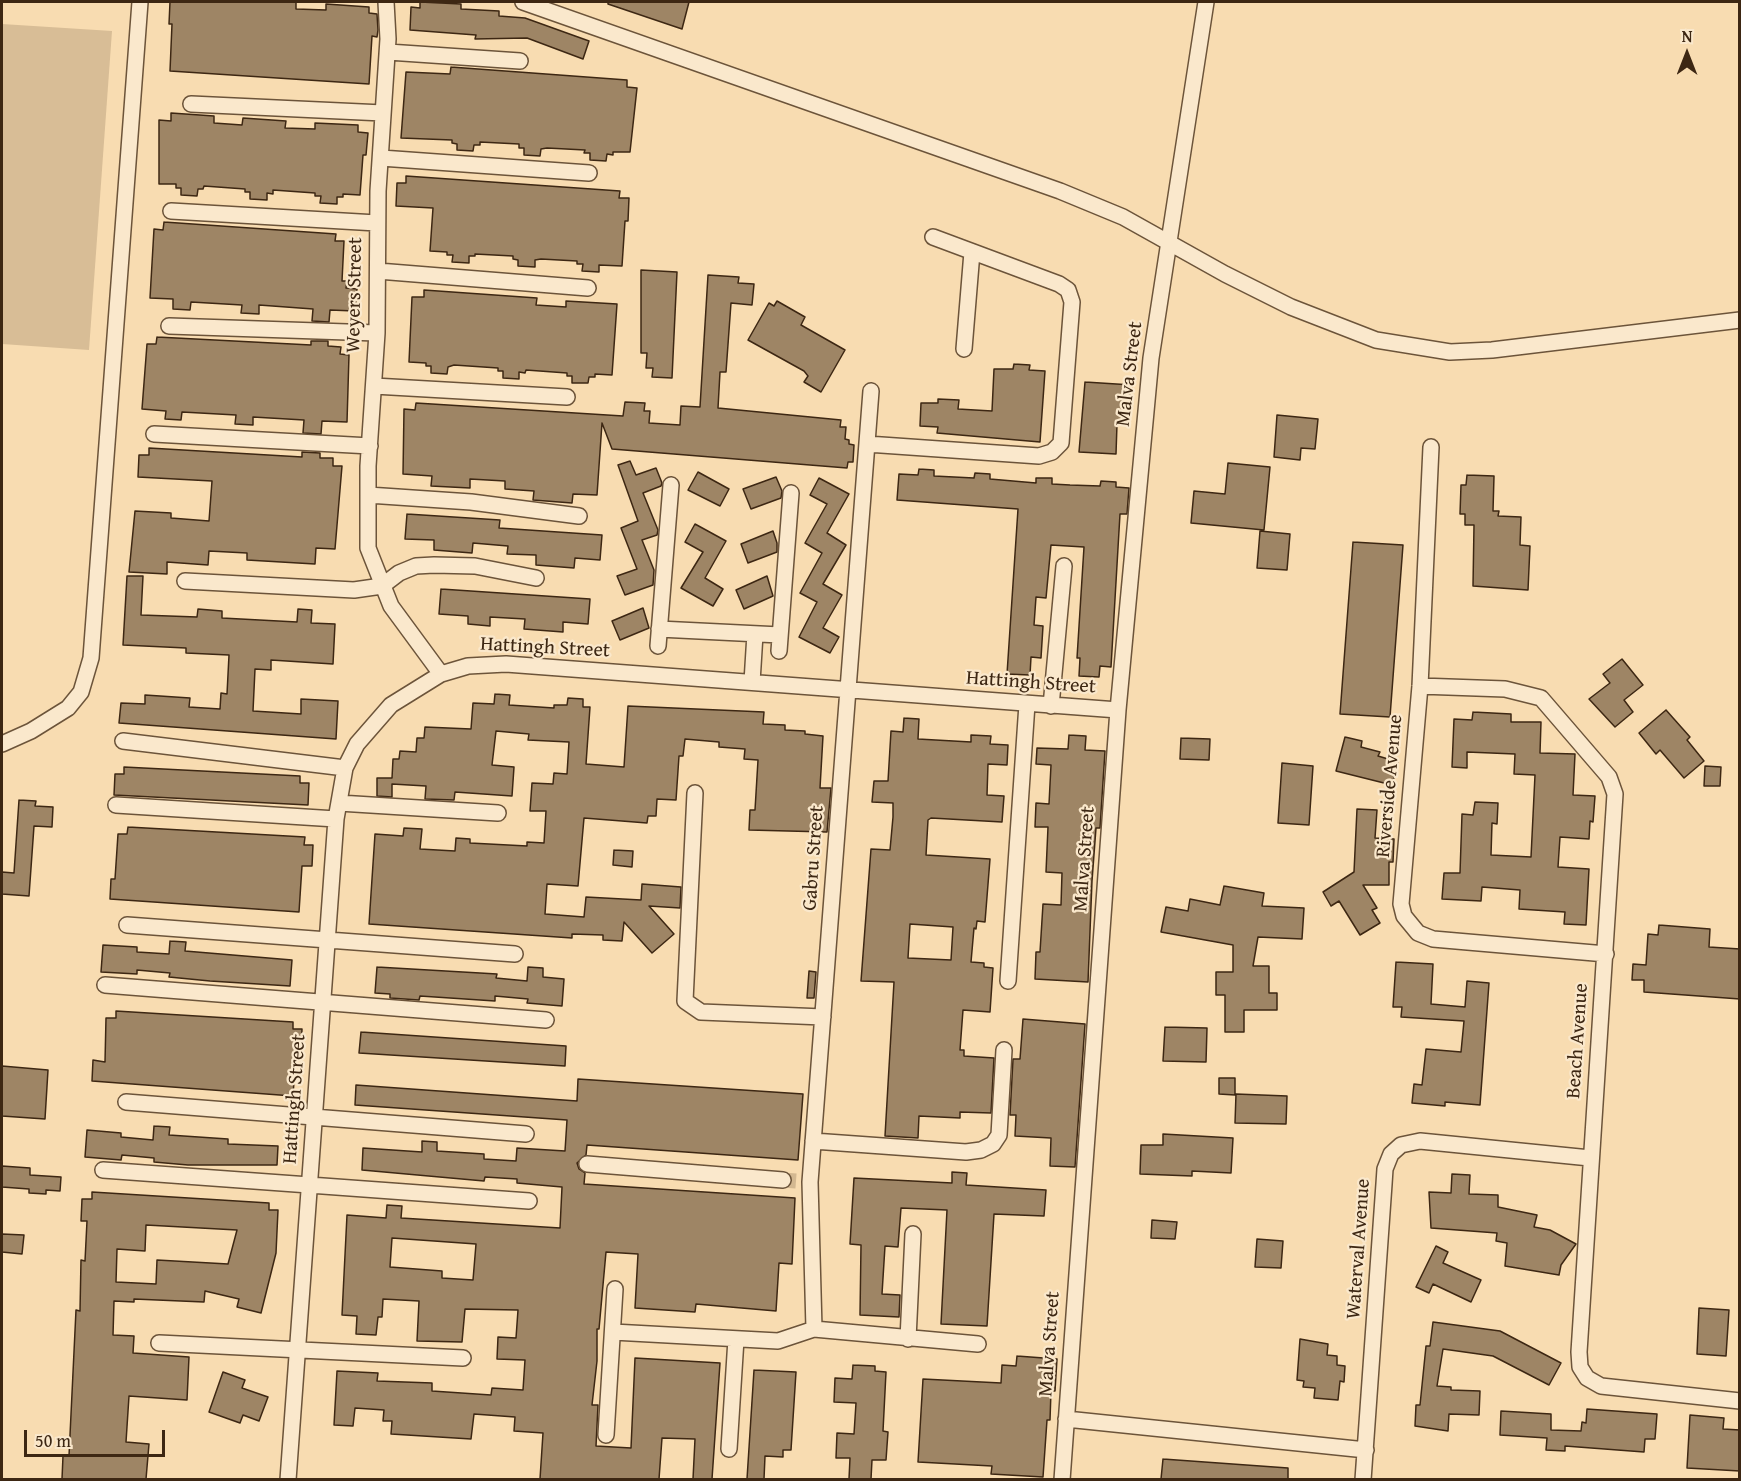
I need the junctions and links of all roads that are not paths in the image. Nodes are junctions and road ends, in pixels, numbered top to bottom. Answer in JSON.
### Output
{"nodes":[{"id":1,"x":140,"y":2,"type":"edge"},
{"id":2,"x":386,"y":2,"type":"edge"},
{"id":3,"x":523,"y":2,"type":"edge"},
{"id":4,"x":1206,"y":2,"type":"edge"},
{"id":5,"x":388,"y":52,"type":"junction"},
{"id":6,"x":520,"y":61,"type":"dead end"},
{"id":7,"x":191,"y":104,"type":"dead end"},
{"id":8,"x":383,"y":113,"type":"junction"},
{"id":9,"x":381,"y":158,"type":"junction"},
{"id":10,"x":589,"y":173,"type":"dead end"},
{"id":11,"x":171,"y":211,"type":"dead end"},
{"id":12,"x":377,"y":223,"type":"junction"},
{"id":13,"x":933,"y":237,"type":"dead end"},
{"id":14,"x":1169,"y":243,"type":"junction"},
{"id":15,"x":972,"y":252,"type":"junction"},
{"id":16,"x":378,"y":271,"type":"junction"},
{"id":17,"x":588,"y":288,"type":"dead end"},
{"id":18,"x":1740,"y":320,"type":"edge"},
{"id":19,"x":169,"y":326,"type":"dead end"},
{"id":20,"x":377,"y":333,"type":"junction"},
{"id":21,"x":964,"y":349,"type":"dead end"},
{"id":22,"x":374,"y":386,"type":"junction"},
{"id":23,"x":871,"y":391,"type":"dead end"},
{"id":24,"x":567,"y":397,"type":"dead end"},
{"id":25,"x":154,"y":434,"type":"dead end"},
{"id":26,"x":867,"y":444,"type":"junction"},
{"id":27,"x":370,"y":446,"type":"junction"},
{"id":28,"x":1431,"y":447,"type":"dead end"},
{"id":29,"x":671,"y":485,"type":"dead end"},
{"id":30,"x":791,"y":493,"type":"dead end"},
{"id":31,"x":368,"y":495,"type":"junction"},
{"id":32,"x":579,"y":516,"type":"dead end"},
{"id":33,"x":1064,"y":566,"type":"dead end"},
{"id":34,"x":536,"y":578,"type":"dead end"},
{"id":35,"x":185,"y":581,"type":"dead end"},
{"id":36,"x":381,"y":586,"type":"junction"},
{"id":37,"x":659,"y":629,"type":"junction"},
{"id":38,"x":755,"y":634,"type":"junction"},
{"id":39,"x":780,"y":635,"type":"junction"},
{"id":40,"x":658,"y":646,"type":"dead end"},
{"id":41,"x":779,"y":651,"type":"dead end"},
{"id":42,"x":441,"y":674,"type":"junction"},
{"id":43,"x":752,"y":682,"type":"junction"},
{"id":44,"x":1420,"y":686,"type":"junction"},
{"id":45,"x":848,"y":689,"type":"junction"},
{"id":46,"x":1027,"y":704,"type":"junction"},
{"id":47,"x":1051,"y":706,"type":"junction"},
{"id":48,"x":1118,"y":710,"type":"junction"},
{"id":49,"x":123,"y":741,"type":"dead end"},
{"id":50,"x":2,"y":744,"type":"edge"},
{"id":51,"x":345,"y":768,"type":"junction"},
{"id":52,"x":695,"y":793,"type":"dead end"},
{"id":53,"x":116,"y":805,"type":"dead end"},
{"id":54,"x":337,"y":811,"type":"junction"},
{"id":55,"x":498,"y":813,"type":"dead end"},
{"id":56,"x":127,"y":925,"type":"dead end"},
{"id":57,"x":327,"y":941,"type":"junction"},
{"id":58,"x":515,"y":954,"type":"dead end"},
{"id":59,"x":1606,"y":954,"type":"junction"},
{"id":60,"x":1008,"y":981,"type":"dead end"},
{"id":61,"x":105,"y":985,"type":"dead end"},
{"id":62,"x":323,"y":1004,"type":"junction"},
{"id":63,"x":823,"y":1017,"type":"junction"},
{"id":64,"x":546,"y":1020,"type":"dead end"},
{"id":65,"x":1004,"y":1050,"type":"dead end"},
{"id":66,"x":126,"y":1102,"type":"dead end"},
{"id":67,"x":314,"y":1118,"type":"junction"},
{"id":68,"x":526,"y":1134,"type":"dead end"},
{"id":69,"x":813,"y":1141,"type":"junction"},
{"id":70,"x":1590,"y":1158,"type":"junction"},
{"id":71,"x":587,"y":1164,"type":"dead end"},
{"id":72,"x":103,"y":1170,"type":"dead end"},
{"id":73,"x":797,"y":1181,"type":"junction"},
{"id":74,"x":309,"y":1184,"type":"junction"},
{"id":75,"x":529,"y":1201,"type":"dead end"},
{"id":76,"x":913,"y":1234,"type":"dead end"},
{"id":77,"x":615,"y":1289,"type":"dead end"},
{"id":78,"x":814,"y":1329,"type":"junction"},
{"id":79,"x":613,"y":1332,"type":"junction"},
{"id":80,"x":736,"y":1339,"type":"junction"},
{"id":81,"x":908,"y":1339,"type":"junction"},
{"id":82,"x":159,"y":1343,"type":"dead end"},
{"id":83,"x":978,"y":1344,"type":"dead end"},
{"id":84,"x":297,"y":1350,"type":"junction"},
{"id":85,"x":463,"y":1358,"type":"dead end"},
{"id":86,"x":1740,"y":1401,"type":"edge"},
{"id":87,"x":1066,"y":1419,"type":"junction"},
{"id":88,"x":606,"y":1436,"type":"dead end"},
{"id":89,"x":729,"y":1449,"type":"dead end"},
{"id":90,"x":1365,"y":1450,"type":"junction"},
{"id":91,"x":288,"y":1479,"type":"edge"},
{"id":92,"x":1062,"y":1479,"type":"edge"},
{"id":93,"x":1364,"y":1479,"type":"edge"}],
"edges":[{"from":1,"to":50,"type":"street"},
{"from":2,"to":5,"type":"street","name":"Weyers Street"},
{"from":3,"to":14,"type":"street"},
{"from":4,"to":14,"type":"street","name":"Malva Street"},
{"from":5,"to":6,"type":"street"},
{"from":5,"to":8,"type":"street","name":"Weyers Street"},
{"from":7,"to":8,"type":"street"},
{"from":8,"to":9,"type":"street","name":"Weyers Street"},
{"from":9,"to":10,"type":"street"},
{"from":9,"to":12,"type":"street","name":"Weyers Street"},
{"from":11,"to":12,"type":"street"},
{"from":12,"to":16,"type":"street","name":"Weyers Street"},
{"from":13,"to":15,"type":"street"},
{"from":14,"to":18,"type":"street"},
{"from":14,"to":48,"type":"street","name":"Malva Street"},
{"from":15,"to":21,"type":"street"},
{"from":15,"to":26,"type":"street"},
{"from":16,"to":17,"type":"street"},
{"from":16,"to":20,"type":"street","name":"Weyers Street"},
{"from":19,"to":20,"type":"street"},
{"from":20,"to":22,"type":"street","name":"Weyers Street"},
{"from":22,"to":24,"type":"street"},
{"from":22,"to":27,"type":"street","name":"Weyers Street"},
{"from":23,"to":26,"type":"street","name":"Gabru Street"},
{"from":25,"to":27,"type":"street"},
{"from":26,"to":45,"type":"street","name":"Gabru Street"},
{"from":27,"to":31,"type":"street","name":"Weyers Street"},
{"from":28,"to":44,"type":"street","name":"Riverside Avenue"},
{"from":29,"to":37,"type":"street"},
{"from":30,"to":39,"type":"street"},
{"from":31,"to":32,"type":"street"},
{"from":31,"to":36,"type":"street","name":"Weyers Street"},
{"from":33,"to":47,"type":"street"},
{"from":34,"to":36,"type":"street"},
{"from":35,"to":36,"type":"street"},
{"from":36,"to":42,"type":"street","name":"Weyers Street"},
{"from":37,"to":38,"type":"street"},
{"from":37,"to":40,"type":"street"},
{"from":38,"to":39,"type":"street"},
{"from":38,"to":43,"type":"street"},
{"from":39,"to":41,"type":"street"},
{"from":42,"to":43,"type":"street","name":"Hattingh Street"},
{"from":42,"to":51,"type":"street","name":"Hattingh Street"},
{"from":43,"to":45,"type":"street","name":"Hattingh Street"},
{"from":44,"to":59,"type":"street","name":"Beach Avenue"},
{"from":44,"to":59,"type":"street","name":"Riverside Avenue"},
{"from":45,"to":46,"type":"street","name":"Hattingh Street"},
{"from":45,"to":63,"type":"street","name":"Gabru Street"},
{"from":46,"to":47,"type":"street","name":"Hattingh Street"},
{"from":46,"to":60,"type":"street"},
{"from":47,"to":48,"type":"street","name":"Hattingh Street"},
{"from":48,"to":87,"type":"street","name":"Malva Street"},
{"from":49,"to":51,"type":"street"},
{"from":51,"to":54,"type":"street","name":"Hattingh Street"},
{"from":52,"to":63,"type":"street"},
{"from":53,"to":54,"type":"street"},
{"from":54,"to":55,"type":"street"},
{"from":54,"to":57,"type":"street","name":"Hattingh Street"},
{"from":56,"to":57,"type":"street"},
{"from":57,"to":58,"type":"street"},
{"from":57,"to":62,"type":"street","name":"Hattingh Street"},
{"from":59,"to":70,"type":"street","name":"Beach Avenue"},
{"from":61,"to":62,"type":"street"},
{"from":62,"to":64,"type":"street"},
{"from":62,"to":67,"type":"street","name":"Hattingh Street"},
{"from":63,"to":69,"type":"street","name":"Gabru Street"},
{"from":65,"to":69,"type":"street"},
{"from":66,"to":67,"type":"street"},
{"from":67,"to":68,"type":"street"},
{"from":67,"to":74,"type":"street","name":"Hattingh Street"},
{"from":69,"to":73,"type":"street","name":"Gabru Street"},
{"from":70,"to":86,"type":"street","name":"Beach Avenue"},
{"from":70,"to":90,"type":"street","name":"Waterval Avenue"},
{"from":71,"to":73,"type":"street"},
{"from":72,"to":74,"type":"street"},
{"from":73,"to":78,"type":"street","name":"Gabru Street"},
{"from":74,"to":75,"type":"street"},
{"from":74,"to":84,"type":"street","name":"Hattingh Street"},
{"from":76,"to":81,"type":"street"},
{"from":77,"to":79,"type":"street"},
{"from":78,"to":80,"type":"street"},
{"from":78,"to":81,"type":"street"},
{"from":79,"to":80,"type":"street"},
{"from":79,"to":88,"type":"street"},
{"from":80,"to":89,"type":"street"},
{"from":81,"to":83,"type":"street"},
{"from":82,"to":84,"type":"street"},
{"from":84,"to":85,"type":"street"},
{"from":84,"to":91,"type":"street","name":"Hattingh Street"},
{"from":87,"to":90,"type":"street"},
{"from":87,"to":92,"type":"street","name":"Malva Street"},
{"from":90,"to":93,"type":"street","name":"Waterval Avenue"}]}
